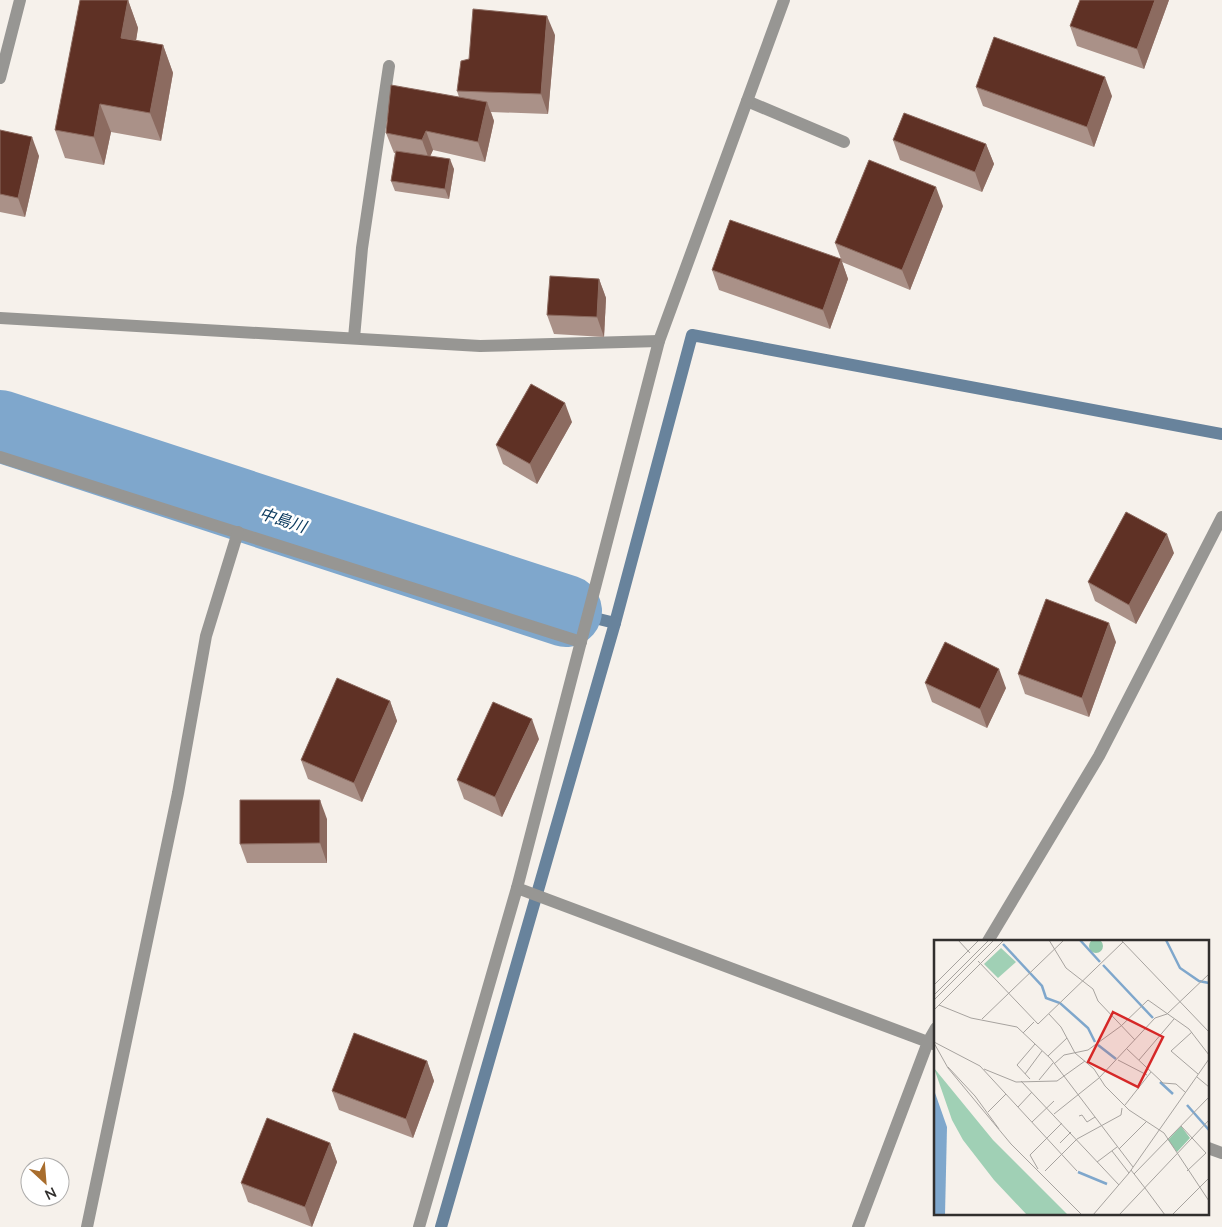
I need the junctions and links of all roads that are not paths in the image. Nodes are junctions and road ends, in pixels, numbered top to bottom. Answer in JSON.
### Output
{"nodes":[{"id":1,"x":20,"y":0,"type":"edge"},
{"id":2,"x":784,"y":0,"type":"edge"},
{"id":3,"x":389,"y":66,"type":"dead end"},
{"id":4,"x":0,"y":78,"type":"edge"},
{"id":5,"x":747,"y":101,"type":"junction"},
{"id":6,"x":844,"y":142,"type":"dead end"},
{"id":7,"x":0,"y":318,"type":"edge"},
{"id":8,"x":354,"y":338,"type":"junction"},
{"id":9,"x":659,"y":340,"type":"junction"},
{"id":10,"x":0,"y":457,"type":"edge"},
{"id":11,"x":1222,"y":517,"type":"edge"},
{"id":12,"x":238,"y":532,"type":"junction"},
{"id":13,"x":581,"y":640,"type":"junction"},
{"id":14,"x":518,"y":888,"type":"junction"},
{"id":15,"x":989,"y":940,"type":"edge"},
{"id":16,"x":932,"y":1043,"type":"edge"},
{"id":17,"x":1210,"y":1149,"type":"edge"},
{"id":18,"x":1222,"y":1153,"type":"edge"},
{"id":19,"x":87,"y":1227,"type":"edge"},
{"id":20,"x":419,"y":1227,"type":"edge"},
{"id":21,"x":858,"y":1227,"type":"edge"}],
"edges":[{"from":1,"to":4,"type":"street"},
{"from":2,"to":5,"type":"street"},
{"from":3,"to":8,"type":"street"},
{"from":5,"to":6,"type":"street"},
{"from":5,"to":9,"type":"street"},
{"from":7,"to":8,"type":"street"},
{"from":8,"to":9,"type":"street"},
{"from":9,"to":13,"type":"street"},
{"from":10,"to":12,"type":"street"},
{"from":11,"to":15,"type":"street"},
{"from":12,"to":13,"type":"street"},
{"from":12,"to":19,"type":"street"},
{"from":13,"to":14,"type":"street"},
{"from":14,"to":16,"type":"street"},
{"from":14,"to":20,"type":"street"},
{"from":16,"to":21,"type":"street"},
{"from":17,"to":18,"type":"street"}]}
